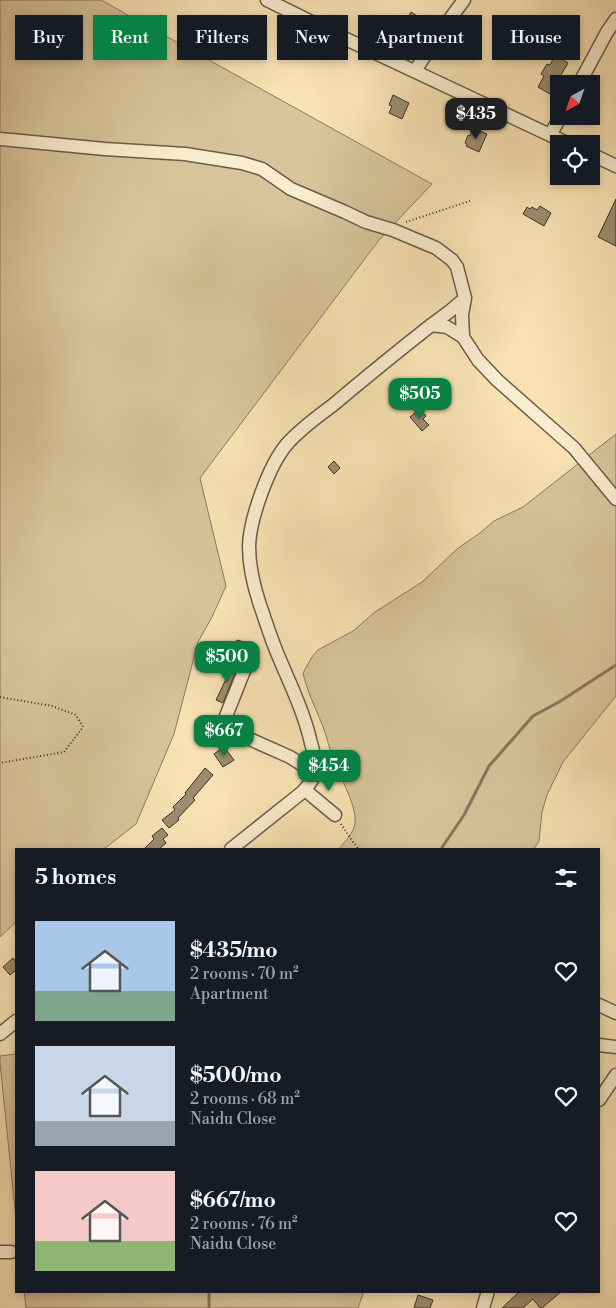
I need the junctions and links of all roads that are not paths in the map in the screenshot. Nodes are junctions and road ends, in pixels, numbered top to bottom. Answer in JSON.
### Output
{"nodes":[{"id":1,"x":267,"y":0,"type":"edge"},
{"id":2,"x":464,"y":0,"type":"edge"},
{"id":3,"x":616,"y":19,"type":"edge"},
{"id":4,"x":415,"y":71,"type":"junction"},
{"id":5,"x":584,"y":75,"type":"edge"},
{"id":6,"x":556,"y":125,"type":"edge"},
{"id":7,"x":550,"y":135,"type":"joint"},
{"id":8,"x":0,"y":139,"type":"edge"},
{"id":9,"x":600,"y":158,"type":"edge"},
{"id":10,"x":616,"y":166,"type":"edge"},
{"id":11,"x":465,"y":298,"type":"junction"},
{"id":12,"x":431,"y":326,"type":"junction"},
{"id":13,"x":463,"y":337,"type":"junction"},
{"id":14,"x":616,"y":499,"type":"edge"},
{"id":15,"x":244,"y":671,"type":"dead end"},
{"id":16,"x":315,"y":773,"type":"junction"},
{"id":17,"x":305,"y":790,"type":"junction"},
{"id":18,"x":335,"y":815,"type":"road end"},
{"id":19,"x":232,"y":848,"type":"edge"},
{"id":20,"x":600,"y":1006,"type":"edge"},
{"id":21,"x":616,"y":1013,"type":"edge"},
{"id":22,"x":15,"y":1022,"type":"edge"},
{"id":23,"x":0,"y":1034,"type":"edge"},
{"id":24,"x":600,"y":1045,"type":"edge"},
{"id":25,"x":616,"y":1047,"type":"edge"},
{"id":26,"x":616,"y":1075,"type":"edge"},
{"id":27,"x":600,"y":1099,"type":"edge"},
{"id":28,"x":487,"y":1293,"type":"edge"},
{"id":29,"x":483,"y":1308,"type":"edge"}],
"edges":[{"from":1,"to":4,"type":"street"},
{"from":2,"to":4,"type":"street"},
{"from":3,"to":5,"type":"street"},
{"from":4,"to":7,"type":"street"},
{"from":6,"to":7,"type":"street"},
{"from":8,"to":11,"type":"street"},
{"from":9,"to":10,"type":"street"},
{"from":11,"to":12,"type":"street"},
{"from":11,"to":13,"type":"street"},
{"from":12,"to":13,"type":"street"},
{"from":12,"to":16,"type":"street"},
{"from":13,"to":14,"type":"street"},
{"from":15,"to":16,"type":"street"},
{"from":16,"to":17,"type":"street"},
{"from":17,"to":18,"type":"street"},
{"from":17,"to":19,"type":"street"},
{"from":20,"to":21,"type":"street"},
{"from":22,"to":23,"type":"street"},
{"from":24,"to":25,"type":"street"},
{"from":26,"to":27,"type":"street"},
{"from":28,"to":29,"type":"street"}]}
